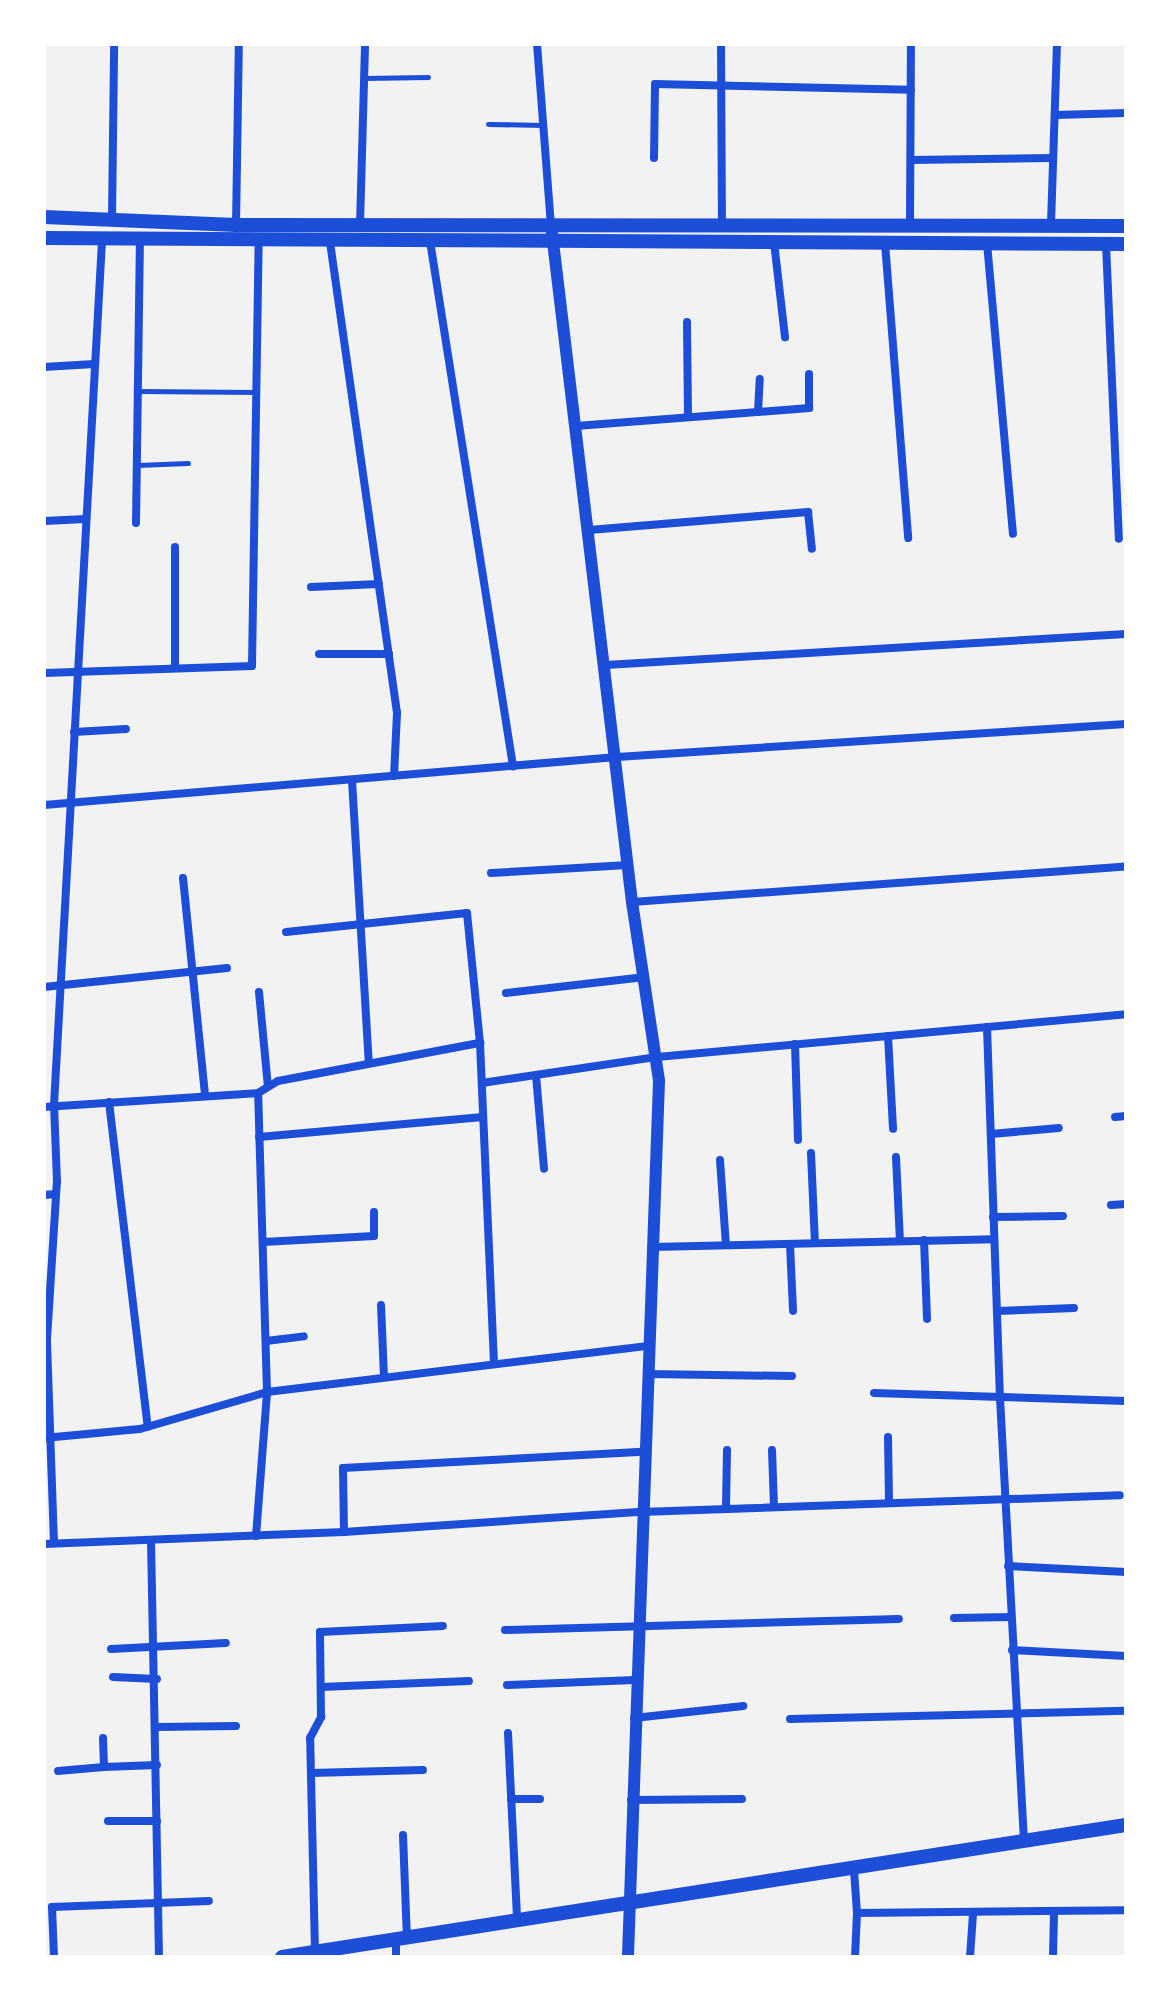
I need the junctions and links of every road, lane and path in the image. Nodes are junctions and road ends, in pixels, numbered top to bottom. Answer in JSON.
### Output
{"nodes":[{"id":1,"x":114,"y":44,"type":"edge"},
{"id":2,"x":239,"y":44,"type":"edge"},
{"id":3,"x":365,"y":44,"type":"edge"},
{"id":4,"x":537,"y":44,"type":"edge"},
{"id":5,"x":721,"y":44,"type":"edge"},
{"id":6,"x":911,"y":44,"type":"edge"},
{"id":7,"x":1057,"y":44,"type":"edge"},
{"id":8,"x":428,"y":77,"type":"dead end"},
{"id":9,"x":364,"y":78,"type":"junction"},
{"id":10,"x":721,"y":85,"type":"junction"},
{"id":11,"x":911,"y":90,"type":"junction"},
{"id":12,"x":1126,"y":113,"type":"edge"},
{"id":13,"x":1055,"y":115,"type":"junction"},
{"id":14,"x":488,"y":124,"type":"dead end"},
{"id":15,"x":543,"y":125,"type":"junction"},
{"id":16,"x":654,"y":158,"type":"dead end"},
{"id":17,"x":1053,"y":158,"type":"junction"},
{"id":18,"x":911,"y":160,"type":"junction"},
{"id":19,"x":44,"y":217,"type":"edge"},
{"id":20,"x":112,"y":219,"type":"junction"},
{"id":21,"x":910,"y":224,"type":"junction"},
{"id":22,"x":1051,"y":224,"type":"junction"},
{"id":23,"x":236,"y":225,"type":"junction"},
{"id":24,"x":360,"y":225,"type":"junction"},
{"id":25,"x":551,"y":225,"type":"junction"},
{"id":26,"x":722,"y":225,"type":"junction"},
{"id":27,"x":1126,"y":226,"type":"edge"},
{"id":28,"x":44,"y":238,"type":"edge"},
{"id":29,"x":102,"y":240,"type":"junction"},
{"id":30,"x":140,"y":240,"type":"junction"},
{"id":31,"x":259,"y":241,"type":"junction"},
{"id":32,"x":430,"y":241,"type":"junction"},
{"id":33,"x":330,"y":242,"type":"junction"},
{"id":34,"x":554,"y":242,"type":"junction"},
{"id":35,"x":774,"y":242,"type":"junction"},
{"id":36,"x":885,"y":243,"type":"junction"},
{"id":37,"x":987,"y":243,"type":"junction"},
{"id":38,"x":1106,"y":244,"type":"junction"},
{"id":39,"x":1126,"y":244,"type":"edge"},
{"id":40,"x":687,"y":322,"type":"dead end"},
{"id":41,"x":785,"y":337,"type":"dead end"},
{"id":42,"x":94,"y":364,"type":"junction"},
{"id":43,"x":44,"y":367,"type":"edge"},
{"id":44,"x":809,"y":374,"type":"dead end"},
{"id":45,"x":760,"y":379,"type":"dead end"},
{"id":46,"x":137,"y":391,"type":"junction"},
{"id":47,"x":257,"y":392,"type":"junction"},
{"id":48,"x":758,"y":412,"type":"junction"},
{"id":49,"x":688,"y":416,"type":"junction"},
{"id":50,"x":576,"y":426,"type":"junction"},
{"id":51,"x":188,"y":463,"type":"dead end"},
{"id":52,"x":136,"y":465,"type":"junction"},
{"id":53,"x":86,"y":519,"type":"junction"},
{"id":54,"x":44,"y":521,"type":"edge"},
{"id":55,"x":136,"y":523,"type":"dead end"},
{"id":56,"x":589,"y":530,"type":"junction"},
{"id":57,"x":1013,"y":534,"type":"dead end"},
{"id":58,"x":908,"y":538,"type":"dead end"},
{"id":59,"x":1119,"y":539,"type":"dead end"},
{"id":60,"x":175,"y":547,"type":"dead end"},
{"id":61,"x":812,"y":549,"type":"dead end"},
{"id":62,"x":379,"y":584,"type":"junction"},
{"id":63,"x":311,"y":587,"type":"dead end"},
{"id":64,"x":1126,"y":634,"type":"edge"},
{"id":65,"x":319,"y":654,"type":"dead end"},
{"id":66,"x":389,"y":654,"type":"junction"},
{"id":67,"x":606,"y":665,"type":"junction"},
{"id":68,"x":175,"y":667,"type":"junction"},
{"id":69,"x":77,"y":669,"type":"junction"},
{"id":70,"x":44,"y":673,"type":"edge"},
{"id":71,"x":1126,"y":724,"type":"edge"},
{"id":72,"x":126,"y":729,"type":"dead end"},
{"id":73,"x":74,"y":732,"type":"junction"},
{"id":74,"x":617,"y":757,"type":"junction"},
{"id":75,"x":513,"y":766,"type":"junction"},
{"id":76,"x":394,"y":776,"type":"junction"},
{"id":77,"x":352,"y":780,"type":"junction"},
{"id":78,"x":70,"y":804,"type":"junction"},
{"id":79,"x":44,"y":805,"type":"edge"},
{"id":80,"x":628,"y":865,"type":"junction"},
{"id":81,"x":1126,"y":867,"type":"edge"},
{"id":82,"x":491,"y":873,"type":"dead end"},
{"id":83,"x":183,"y":878,"type":"dead end"},
{"id":84,"x":632,"y":902,"type":"junction"},
{"id":85,"x":361,"y":925,"type":"junction"},
{"id":86,"x":286,"y":932,"type":"dead end"},
{"id":87,"x":227,"y":968,"type":"dead end"},
{"id":88,"x":192,"y":972,"type":"junction"},
{"id":89,"x":645,"y":977,"type":"junction"},
{"id":90,"x":60,"y":985,"type":"junction"},
{"id":91,"x":44,"y":987,"type":"edge"},
{"id":92,"x":259,"y":992,"type":"dead end"},
{"id":93,"x":506,"y":993,"type":"dead end"},
{"id":94,"x":1126,"y":1014,"type":"edge"},
{"id":95,"x":987,"y":1027,"type":"junction"},
{"id":96,"x":888,"y":1036,"type":"junction"},
{"id":97,"x":480,"y":1043,"type":"junction"},
{"id":98,"x":795,"y":1044,"type":"junction"},
{"id":99,"x":657,"y":1057,"type":"junction"},
{"id":100,"x":369,"y":1062,"type":"junction"},
{"id":101,"x":536,"y":1075,"type":"junction"},
{"id":102,"x":482,"y":1083,"type":"junction"},
{"id":103,"x":268,"y":1087,"type":"junction"},
{"id":104,"x":258,"y":1093,"type":"junction"},
{"id":105,"x":205,"y":1096,"type":"junction"},
{"id":106,"x":109,"y":1102,"type":"junction"},
{"id":107,"x":54,"y":1105,"type":"junction"},
{"id":108,"x":44,"y":1107,"type":"edge"},
{"id":109,"x":1126,"y":1116,"type":"edge"},
{"id":110,"x":483,"y":1117,"type":"junction"},
{"id":111,"x":1115,"y":1117,"type":"dead end"},
{"id":112,"x":1059,"y":1128,"type":"dead end"},
{"id":113,"x":893,"y":1129,"type":"dead end"},
{"id":114,"x":991,"y":1134,"type":"junction"},
{"id":115,"x":259,"y":1137,"type":"junction"},
{"id":116,"x":798,"y":1140,"type":"dead end"},
{"id":117,"x":811,"y":1153,"type":"dead end"},
{"id":118,"x":896,"y":1157,"type":"dead end"},
{"id":119,"x":720,"y":1160,"type":"dead end"},
{"id":120,"x":544,"y":1169,"type":"dead end"},
{"id":121,"x":56,"y":1194,"type":"junction"},
{"id":122,"x":44,"y":1195,"type":"edge"},
{"id":123,"x":1126,"y":1204,"type":"edge"},
{"id":124,"x":1111,"y":1205,"type":"dead end"},
{"id":125,"x":374,"y":1212,"type":"dead end"},
{"id":126,"x":1063,"y":1216,"type":"dead end"},
{"id":127,"x":993,"y":1217,"type":"junction"},
{"id":128,"x":994,"y":1239,"type":"junction"},
{"id":129,"x":924,"y":1240,"type":"junction"},
{"id":130,"x":900,"y":1241,"type":"junction"},
{"id":131,"x":263,"y":1242,"type":"junction"},
{"id":132,"x":815,"y":1243,"type":"junction"},
{"id":133,"x":790,"y":1244,"type":"junction"},
{"id":134,"x":726,"y":1245,"type":"junction"},
{"id":135,"x":652,"y":1247,"type":"junction"},
{"id":136,"x":381,"y":1305,"type":"dead end"},
{"id":137,"x":1074,"y":1308,"type":"dead end"},
{"id":138,"x":793,"y":1311,"type":"dead end"},
{"id":139,"x":997,"y":1311,"type":"junction"},
{"id":140,"x":927,"y":1319,"type":"dead end"},
{"id":141,"x":304,"y":1336,"type":"dead end"},
{"id":142,"x":266,"y":1341,"type":"junction"},
{"id":143,"x":648,"y":1346,"type":"junction"},
{"id":144,"x":494,"y":1364,"type":"junction"},
{"id":145,"x":647,"y":1374,"type":"junction"},
{"id":146,"x":792,"y":1376,"type":"dead end"},
{"id":147,"x":384,"y":1377,"type":"junction"},
{"id":148,"x":267,"y":1392,"type":"junction"},
{"id":149,"x":874,"y":1393,"type":"dead end"},
{"id":150,"x":1000,"y":1398,"type":"junction"},
{"id":151,"x":1126,"y":1401,"type":"edge"},
{"id":152,"x":148,"y":1427,"type":"junction"},
{"id":153,"x":888,"y":1437,"type":"dead end"},
{"id":154,"x":47,"y":1438,"type":"edge"},
{"id":155,"x":727,"y":1450,"type":"dead end"},
{"id":156,"x":772,"y":1450,"type":"dead end"},
{"id":157,"x":643,"y":1452,"type":"junction"},
{"id":158,"x":1120,"y":1495,"type":"dead end"},
{"id":159,"x":1005,"y":1496,"type":"junction"},
{"id":160,"x":889,"y":1501,"type":"junction"},
{"id":161,"x":774,"y":1506,"type":"junction"},
{"id":162,"x":726,"y":1508,"type":"junction"},
{"id":163,"x":641,"y":1512,"type":"junction"},
{"id":164,"x":344,"y":1532,"type":"junction"},
{"id":165,"x":256,"y":1536,"type":"junction"},
{"id":166,"x":151,"y":1540,"type":"junction"},
{"id":167,"x":49,"y":1544,"type":"edge"},
{"id":168,"x":1008,"y":1566,"type":"junction"},
{"id":169,"x":1126,"y":1572,"type":"edge"},
{"id":170,"x":1011,"y":1617,"type":"junction"},
{"id":171,"x":954,"y":1618,"type":"dead end"},
{"id":172,"x":899,"y":1619,"type":"dead end"},
{"id":173,"x":637,"y":1625,"type":"junction"},
{"id":174,"x":443,"y":1626,"type":"dead end"},
{"id":175,"x":505,"y":1630,"type":"dead end"},
{"id":176,"x":226,"y":1643,"type":"dead end"},
{"id":177,"x":156,"y":1648,"type":"junction"},
{"id":178,"x":111,"y":1649,"type":"dead end"},
{"id":179,"x":1012,"y":1650,"type":"junction"},
{"id":180,"x":1126,"y":1656,"type":"edge"},
{"id":181,"x":113,"y":1677,"type":"dead end"},
{"id":182,"x":157,"y":1679,"type":"junction"},
{"id":183,"x":635,"y":1680,"type":"junction"},
{"id":184,"x":469,"y":1681,"type":"dead end"},
{"id":185,"x":507,"y":1685,"type":"dead end"},
{"id":186,"x":321,"y":1687,"type":"junction"},
{"id":187,"x":743,"y":1706,"type":"dead end"},
{"id":188,"x":1126,"y":1711,"type":"edge"},
{"id":189,"x":1016,"y":1713,"type":"junction"},
{"id":190,"x":633,"y":1718,"type":"junction"},
{"id":191,"x":790,"y":1719,"type":"dead end"},
{"id":192,"x":236,"y":1726,"type":"dead end"},
{"id":193,"x":157,"y":1727,"type":"junction"},
{"id":194,"x":508,"y":1733,"type":"dead end"},
{"id":195,"x":103,"y":1738,"type":"dead end"},
{"id":196,"x":157,"y":1765,"type":"junction"},
{"id":197,"x":104,"y":1767,"type":"junction"},
{"id":198,"x":423,"y":1770,"type":"dead end"},
{"id":199,"x":58,"y":1771,"type":"dead end"},
{"id":200,"x":311,"y":1773,"type":"junction"},
{"id":201,"x":511,"y":1799,"type":"junction"},
{"id":202,"x":540,"y":1799,"type":"dead end"},
{"id":203,"x":742,"y":1799,"type":"dead end"},
{"id":204,"x":630,"y":1800,"type":"junction"},
{"id":205,"x":108,"y":1821,"type":"dead end"},
{"id":206,"x":157,"y":1821,"type":"junction"},
{"id":207,"x":1126,"y":1825,"type":"edge"},
{"id":208,"x":403,"y":1835,"type":"dead end"},
{"id":209,"x":1024,"y":1841,"type":"junction"},
{"id":210,"x":854,"y":1870,"type":"junction"},
{"id":211,"x":209,"y":1901,"type":"dead end"},
{"id":212,"x":158,"y":1903,"type":"junction"},
{"id":213,"x":627,"y":1903,"type":"junction"},
{"id":214,"x":1126,"y":1910,"type":"edge"},
{"id":215,"x":857,"y":1913,"type":"junction"},
{"id":216,"x":1054,"y":1913,"type":"junction"},
{"id":217,"x":973,"y":1914,"type":"junction"},
{"id":218,"x":517,"y":1920,"type":"junction"},
{"id":219,"x":402,"y":1938,"type":"junction"},
{"id":220,"x":315,"y":1952,"type":"junction"},
{"id":221,"x":290,"y":1956,"type":"edge"},
{"id":222,"x":54,"y":1957,"type":"edge"},
{"id":223,"x":159,"y":1957,"type":"edge"},
{"id":224,"x":396,"y":1957,"type":"edge"},
{"id":225,"x":628,"y":1957,"type":"edge"},
{"id":226,"x":855,"y":1957,"type":"edge"},
{"id":227,"x":970,"y":1957,"type":"edge"},
{"id":228,"x":1053,"y":1957,"type":"edge"}],
"edges":[{"from":1,"to":20,"type":"street"},
{"from":2,"to":23,"type":"street"},
{"from":3,"to":9,"type":"street"},
{"from":4,"to":15,"type":"street"},
{"from":5,"to":10,"type":"street"},
{"from":6,"to":11,"type":"street"},
{"from":7,"to":13,"type":"street"},
{"from":8,"to":9,"type":"lane"},
{"from":9,"to":24,"type":"street"},
{"from":10,"to":11,"type":"street"},
{"from":10,"to":16,"type":"street"},
{"from":10,"to":26,"type":"street"},
{"from":11,"to":18,"type":"street"},
{"from":12,"to":13,"type":"street"},
{"from":13,"to":17,"type":"street"},
{"from":14,"to":15,"type":"lane"},
{"from":15,"to":25,"type":"street"},
{"from":17,"to":18,"type":"street"},
{"from":17,"to":22,"type":"street"},
{"from":18,"to":21,"type":"street"},
{"from":19,"to":20,"type":"main road"},
{"from":20,"to":23,"type":"main road"},
{"from":21,"to":22,"type":"main road"},
{"from":21,"to":26,"type":"main road"},
{"from":22,"to":27,"type":"main road"},
{"from":23,"to":24,"type":"main road"},
{"from":24,"to":25,"type":"main road"},
{"from":25,"to":26,"type":"main road"},
{"from":25,"to":34,"type":"street"},
{"from":28,"to":29,"type":"main road"},
{"from":29,"to":30,"type":"main road"},
{"from":29,"to":42,"type":"street"},
{"from":30,"to":31,"type":"main road"},
{"from":30,"to":46,"type":"street"},
{"from":31,"to":33,"type":"main road"},
{"from":31,"to":47,"type":"street"},
{"from":32,"to":33,"type":"main road"},
{"from":32,"to":34,"type":"main road"},
{"from":32,"to":75,"type":"street"},
{"from":33,"to":62,"type":"street"},
{"from":34,"to":35,"type":"main road"},
{"from":34,"to":50,"type":"street"},
{"from":35,"to":36,"type":"main road"},
{"from":35,"to":41,"type":"street"},
{"from":36,"to":37,"type":"main road"},
{"from":36,"to":58,"type":"street"},
{"from":37,"to":38,"type":"main road"},
{"from":37,"to":57,"type":"street"},
{"from":38,"to":39,"type":"main road"},
{"from":38,"to":59,"type":"street"},
{"from":40,"to":49,"type":"street"},
{"from":42,"to":43,"type":"street"},
{"from":42,"to":53,"type":"street"},
{"from":44,"to":48,"type":"street"},
{"from":45,"to":48,"type":"street"},
{"from":46,"to":47,"type":"lane"},
{"from":46,"to":52,"type":"street"},
{"from":47,"to":68,"type":"street"},
{"from":48,"to":49,"type":"street"},
{"from":49,"to":50,"type":"street"},
{"from":50,"to":56,"type":"street"},
{"from":51,"to":52,"type":"lane"},
{"from":52,"to":55,"type":"street"},
{"from":53,"to":54,"type":"street"},
{"from":53,"to":69,"type":"street"},
{"from":56,"to":61,"type":"street"},
{"from":56,"to":67,"type":"street"},
{"from":60,"to":68,"type":"street"},
{"from":62,"to":63,"type":"street"},
{"from":62,"to":66,"type":"street"},
{"from":64,"to":67,"type":"street"},
{"from":65,"to":66,"type":"street"},
{"from":66,"to":76,"type":"street"},
{"from":67,"to":74,"type":"street"},
{"from":68,"to":69,"type":"street"},
{"from":69,"to":70,"type":"street"},
{"from":69,"to":73,"type":"street"},
{"from":71,"to":74,"type":"street"},
{"from":72,"to":73,"type":"street"},
{"from":73,"to":78,"type":"street"},
{"from":74,"to":75,"type":"street"},
{"from":74,"to":80,"type":"street"},
{"from":75,"to":76,"type":"street"},
{"from":76,"to":77,"type":"street"},
{"from":77,"to":78,"type":"street"},
{"from":77,"to":85,"type":"street"},
{"from":78,"to":79,"type":"street"},
{"from":78,"to":90,"type":"street"},
{"from":80,"to":82,"type":"street"},
{"from":80,"to":84,"type":"street"},
{"from":81,"to":84,"type":"street"},
{"from":83,"to":88,"type":"street"},
{"from":84,"to":89,"type":"street"},
{"from":85,"to":86,"type":"street"},
{"from":85,"to":97,"type":"street"},
{"from":85,"to":100,"type":"street"},
{"from":87,"to":88,"type":"street"},
{"from":88,"to":90,"type":"street"},
{"from":88,"to":105,"type":"street"},
{"from":89,"to":93,"type":"street"},
{"from":89,"to":99,"type":"street"},
{"from":90,"to":91,"type":"street"},
{"from":90,"to":107,"type":"street"},
{"from":92,"to":103,"type":"street"},
{"from":94,"to":95,"type":"street"},
{"from":95,"to":96,"type":"street"},
{"from":95,"to":114,"type":"street"},
{"from":96,"to":98,"type":"street"},
{"from":96,"to":113,"type":"street"},
{"from":97,"to":100,"type":"street"},
{"from":97,"to":102,"type":"street"},
{"from":98,"to":99,"type":"street"},
{"from":98,"to":116,"type":"street"},
{"from":99,"to":101,"type":"street"},
{"from":99,"to":135,"type":"street"},
{"from":100,"to":103,"type":"street"},
{"from":101,"to":102,"type":"street"},
{"from":101,"to":120,"type":"street"},
{"from":102,"to":110,"type":"street"},
{"from":103,"to":104,"type":"street"},
{"from":104,"to":105,"type":"street"},
{"from":104,"to":115,"type":"street"},
{"from":105,"to":106,"type":"street"},
{"from":106,"to":107,"type":"street"},
{"from":106,"to":152,"type":"street"},
{"from":107,"to":108,"type":"street"},
{"from":107,"to":121,"type":"street"},
{"from":109,"to":111,"type":"street"},
{"from":110,"to":115,"type":"street"},
{"from":110,"to":144,"type":"street"},
{"from":112,"to":114,"type":"street"},
{"from":114,"to":127,"type":"street"},
{"from":115,"to":131,"type":"street"},
{"from":117,"to":132,"type":"street"},
{"from":118,"to":130,"type":"street"},
{"from":119,"to":134,"type":"street"},
{"from":121,"to":122,"type":"street"},
{"from":121,"to":154,"type":"street"},
{"from":123,"to":124,"type":"street"},
{"from":125,"to":131,"type":"street"},
{"from":126,"to":127,"type":"street"},
{"from":127,"to":128,"type":"street"},
{"from":128,"to":129,"type":"street"},
{"from":128,"to":139,"type":"street"},
{"from":129,"to":130,"type":"street"},
{"from":129,"to":140,"type":"street"},
{"from":130,"to":132,"type":"street"},
{"from":131,"to":142,"type":"street"},
{"from":132,"to":133,"type":"street"},
{"from":133,"to":134,"type":"street"},
{"from":133,"to":138,"type":"street"},
{"from":134,"to":135,"type":"street"},
{"from":135,"to":143,"type":"street"},
{"from":136,"to":147,"type":"street"},
{"from":137,"to":139,"type":"street"},
{"from":139,"to":150,"type":"street"},
{"from":141,"to":142,"type":"street"},
{"from":142,"to":148,"type":"street"},
{"from":143,"to":144,"type":"street"},
{"from":143,"to":145,"type":"street"},
{"from":144,"to":147,"type":"street"},
{"from":145,"to":146,"type":"street"},
{"from":145,"to":157,"type":"street"},
{"from":147,"to":148,"type":"street"},
{"from":148,"to":152,"type":"street"},
{"from":148,"to":165,"type":"street"},
{"from":149,"to":150,"type":"street"},
{"from":150,"to":151,"type":"street"},
{"from":150,"to":159,"type":"street"},
{"from":152,"to":154,"type":"street"},
{"from":153,"to":160,"type":"street"},
{"from":154,"to":167,"type":"street"},
{"from":155,"to":162,"type":"street"},
{"from":156,"to":161,"type":"street"},
{"from":157,"to":163,"type":"street"},
{"from":157,"to":164,"type":"street"},
{"from":158,"to":159,"type":"street"},
{"from":159,"to":160,"type":"street"},
{"from":159,"to":168,"type":"street"},
{"from":160,"to":161,"type":"street"},
{"from":161,"to":162,"type":"street"},
{"from":162,"to":163,"type":"street"},
{"from":163,"to":164,"type":"street"},
{"from":163,"to":173,"type":"street"},
{"from":164,"to":165,"type":"street"},
{"from":165,"to":166,"type":"street"},
{"from":166,"to":167,"type":"street"},
{"from":166,"to":177,"type":"street"},
{"from":168,"to":169,"type":"street"},
{"from":168,"to":170,"type":"street"},
{"from":170,"to":171,"type":"street"},
{"from":170,"to":179,"type":"street"},
{"from":172,"to":173,"type":"street"},
{"from":173,"to":175,"type":"street"},
{"from":173,"to":183,"type":"street"},
{"from":174,"to":186,"type":"street"},
{"from":176,"to":177,"type":"street"},
{"from":177,"to":178,"type":"street"},
{"from":177,"to":182,"type":"street"},
{"from":179,"to":180,"type":"street"},
{"from":179,"to":189,"type":"street"},
{"from":181,"to":182,"type":"street"},
{"from":182,"to":193,"type":"street"},
{"from":183,"to":185,"type":"street"},
{"from":183,"to":190,"type":"street"},
{"from":184,"to":186,"type":"street"},
{"from":186,"to":200,"type":"street"},
{"from":187,"to":190,"type":"street"},
{"from":188,"to":189,"type":"street"},
{"from":189,"to":191,"type":"street"},
{"from":189,"to":209,"type":"street"},
{"from":190,"to":204,"type":"street"},
{"from":192,"to":193,"type":"street"},
{"from":193,"to":196,"type":"street"},
{"from":194,"to":201,"type":"street"},
{"from":195,"to":197,"type":"street"},
{"from":196,"to":197,"type":"street"},
{"from":196,"to":206,"type":"street"},
{"from":197,"to":199,"type":"street"},
{"from":198,"to":200,"type":"street"},
{"from":200,"to":220,"type":"street"},
{"from":201,"to":202,"type":"street"},
{"from":201,"to":218,"type":"street"},
{"from":203,"to":204,"type":"street"},
{"from":204,"to":213,"type":"street"},
{"from":205,"to":206,"type":"street"},
{"from":206,"to":212,"type":"street"},
{"from":207,"to":209,"type":"main road"},
{"from":208,"to":219,"type":"street"},
{"from":209,"to":210,"type":"main road"},
{"from":210,"to":213,"type":"main road"},
{"from":210,"to":215,"type":"street"},
{"from":211,"to":212,"type":"street"},
{"from":212,"to":222,"type":"street"},
{"from":212,"to":223,"type":"street"},
{"from":213,"to":218,"type":"main road"},
{"from":213,"to":225,"type":"street"},
{"from":214,"to":216,"type":"street"},
{"from":215,"to":217,"type":"street"},
{"from":215,"to":226,"type":"street"},
{"from":216,"to":217,"type":"street"},
{"from":216,"to":228,"type":"street"},
{"from":217,"to":227,"type":"street"},
{"from":218,"to":219,"type":"main road"},
{"from":219,"to":220,"type":"main road"},
{"from":219,"to":224,"type":"street"},
{"from":220,"to":221,"type":"main road"}]}
